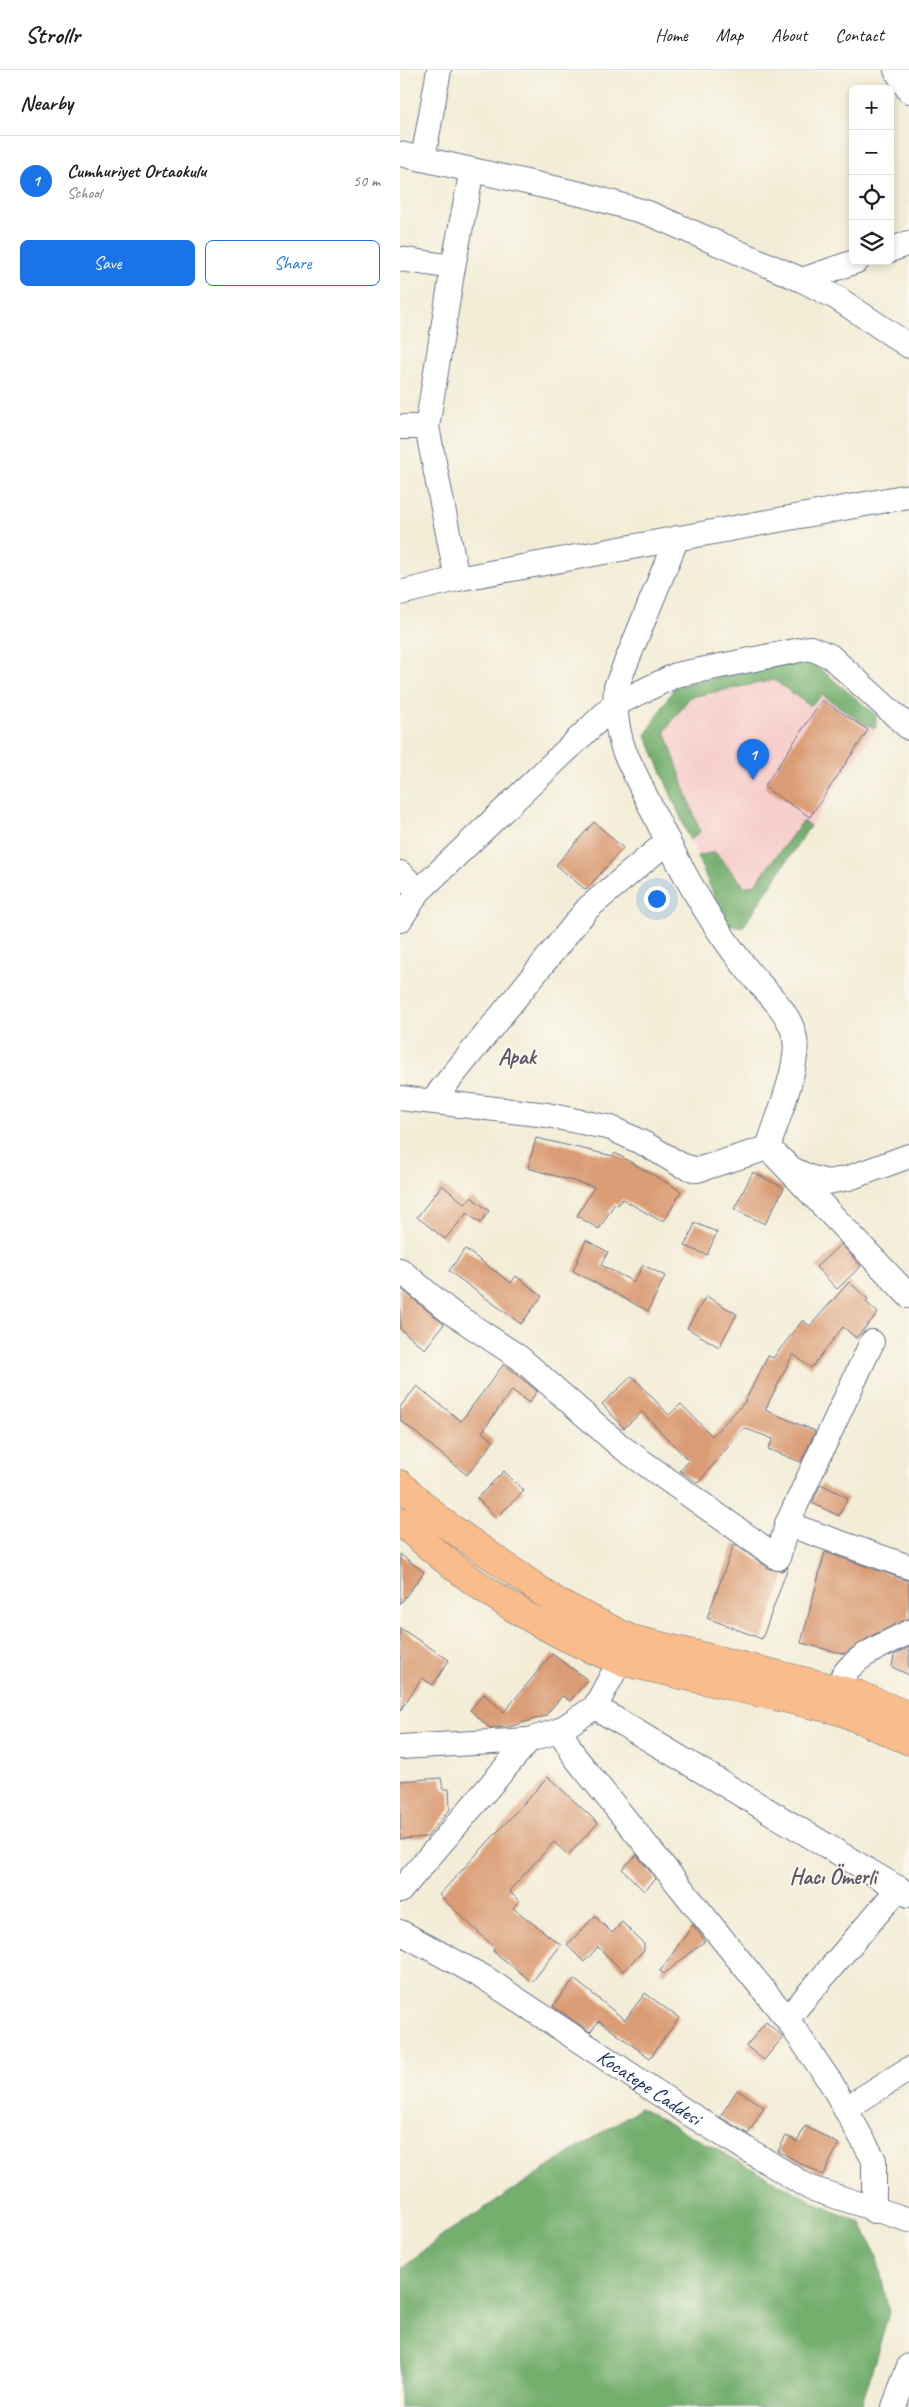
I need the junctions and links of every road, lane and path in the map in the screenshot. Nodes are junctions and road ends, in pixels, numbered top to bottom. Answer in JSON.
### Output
{"nodes":[{"id":1,"x":438,"y":70,"type":"edge"},
{"id":2,"x":896,"y":70,"type":"edge"},
{"id":3,"x":909,"y":91,"type":"edge"},
{"id":4,"x":411,"y":157,"type":"edge"},
{"id":5,"x":472,"y":170,"type":"junction"},
{"id":6,"x":909,"y":244,"type":"edge"},
{"id":7,"x":894,"y":249,"type":"edge"},
{"id":8,"x":400,"y":259,"type":"edge"},
{"id":9,"x":849,"y":264,"type":"edge"},
{"id":10,"x":453,"y":267,"type":"junction"},
{"id":11,"x":802,"y":280,"type":"junction"},
{"id":12,"x":909,"y":346,"type":"edge"},
{"id":13,"x":400,"y":427,"type":"edge"},
{"id":14,"x":428,"y":427,"type":"junction"},
{"id":15,"x":909,"y":496,"type":"edge"},
{"id":16,"x":677,"y":538,"type":"junction"},
{"id":17,"x":457,"y":579,"type":"junction"},
{"id":18,"x":400,"y":593,"type":"edge"},
{"id":19,"x":614,"y":705,"type":"junction"},
{"id":20,"x":909,"y":728,"type":"edge"},
{"id":21,"x":668,"y":841,"type":"junction"},
{"id":22,"x":400,"y":873,"type":"edge"},
{"id":23,"x":419,"y":891,"type":"junction"},
{"id":24,"x":400,"y":920,"type":"edge"},
{"id":25,"x":400,"y":1098,"type":"edge"},
{"id":26,"x":432,"y":1102,"type":"junction"},
{"id":27,"x":768,"y":1148,"type":"junction"},
{"id":28,"x":909,"y":1156,"type":"edge"},
{"id":29,"x":400,"y":1270,"type":"edge"},
{"id":30,"x":909,"y":1296,"type":"edge"},
{"id":31,"x":872,"y":1342,"type":"dead end"},
{"id":32,"x":400,"y":1484,"type":"edge"},
{"id":33,"x":400,"y":1521,"type":"edge"},
{"id":34,"x":787,"y":1524,"type":"junction"},
{"id":35,"x":909,"y":1567,"type":"edge"},
{"id":36,"x":909,"y":1632,"type":"edge"},
{"id":37,"x":620,"y":1660,"type":"junction"},
{"id":38,"x":839,"y":1700,"type":"junction"},
{"id":39,"x":595,"y":1707,"type":"junction"},
{"id":40,"x":909,"y":1716,"type":"edge"},
{"id":41,"x":560,"y":1730,"type":"junction"},
{"id":42,"x":529,"y":1740,"type":"junction"},
{"id":43,"x":909,"y":1741,"type":"edge"},
{"id":44,"x":400,"y":1747,"type":"edge"},
{"id":45,"x":400,"y":1891,"type":"edge"},
{"id":46,"x":904,"y":1891,"type":"edge"},
{"id":47,"x":400,"y":1932,"type":"edge"},
{"id":48,"x":787,"y":2019,"type":"junction"},
{"id":49,"x":909,"y":2069,"type":"edge"},
{"id":50,"x":845,"y":2109,"type":"junction"},
{"id":51,"x":874,"y":2211,"type":"junction"},
{"id":52,"x":909,"y":2220,"type":"edge"},
{"id":53,"x":909,"y":2366,"type":"edge"},
{"id":54,"x":894,"y":2407,"type":"edge"}],
"edges":[{"from":1,"to":4,"type":"street"},
{"from":2,"to":3,"type":"street"},
{"from":4,"to":5,"type":"street"},
{"from":5,"to":10,"type":"street"},
{"from":5,"to":11,"type":"street"},
{"from":6,"to":7,"type":"street"},
{"from":8,"to":10,"type":"street"},
{"from":9,"to":11,"type":"street"},
{"from":10,"to":14,"type":"street"},
{"from":11,"to":12,"type":"street"},
{"from":13,"to":14,"type":"street"},
{"from":14,"to":17,"type":"street"},
{"from":15,"to":16,"type":"street"},
{"from":16,"to":17,"type":"street"},
{"from":16,"to":19,"type":"street"},
{"from":17,"to":18,"type":"street"},
{"from":19,"to":20,"type":"street"},
{"from":19,"to":21,"type":"street"},
{"from":19,"to":23,"type":"street"},
{"from":21,"to":26,"type":"street"},
{"from":21,"to":27,"type":"street"},
{"from":22,"to":23,"type":"street"},
{"from":23,"to":24,"type":"street"},
{"from":25,"to":26,"type":"street"},
{"from":26,"to":27,"type":"street"},
{"from":27,"to":28,"type":"street"},
{"from":27,"to":30,"type":"street"},
{"from":29,"to":34,"type":"street"},
{"from":31,"to":34,"type":"street"},
{"from":32,"to":38,"type":"main road"},
{"from":33,"to":37,"type":"main road"},
{"from":34,"to":35,"type":"street"},
{"from":36,"to":38,"type":"street"},
{"from":37,"to":38,"type":"main road"},
{"from":37,"to":39,"type":"street"},
{"from":38,"to":40,"type":"main road"},
{"from":38,"to":43,"type":"main road"},
{"from":39,"to":41,"type":"street"},
{"from":39,"to":46,"type":"street"},
{"from":41,"to":42,"type":"street"},
{"from":41,"to":48,"type":"street"},
{"from":42,"to":44,"type":"street"},
{"from":42,"to":45,"type":"street"},
{"from":46,"to":48,"type":"street"},
{"from":47,"to":51,"type":"street","name":"Kocatepe Caddesi"},
{"from":48,"to":50,"type":"street"},
{"from":49,"to":50,"type":"street"},
{"from":50,"to":51,"type":"street"},
{"from":51,"to":52,"type":"street","name":"Kocatepe Caddesi"},
{"from":53,"to":54,"type":"street"}]}
